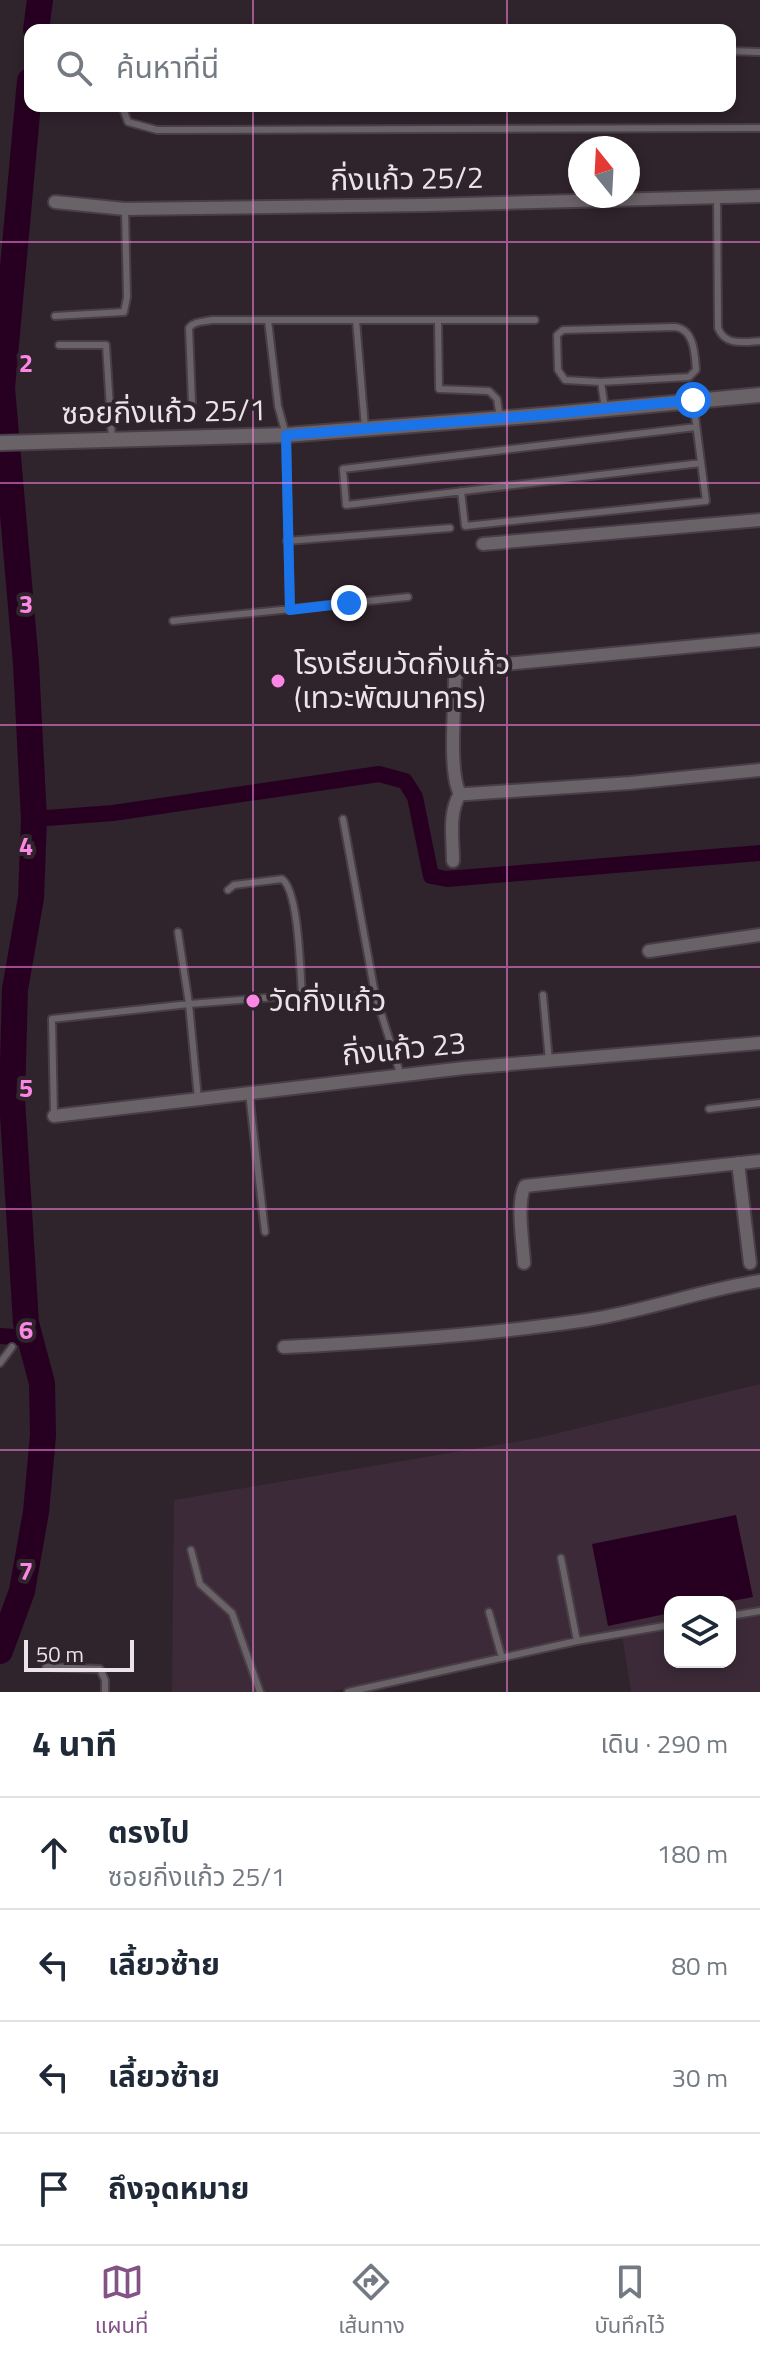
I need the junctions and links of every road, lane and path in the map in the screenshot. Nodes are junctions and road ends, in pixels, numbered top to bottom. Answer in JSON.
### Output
{"nodes":[{"id":1,"x":736,"y":51,"type":"edge"},
{"id":2,"x":760,"y":52,"type":"edge"},
{"id":3,"x":124,"y":112,"type":"edge"},
{"id":4,"x":760,"y":128,"type":"edge"},
{"id":5,"x":760,"y":196,"type":"edge"},
{"id":6,"x":717,"y":197,"type":"junction"},
{"id":7,"x":55,"y":202,"type":"dead end"},
{"id":8,"x":125,"y":209,"type":"junction"},
{"id":9,"x":55,"y":316,"type":"dead end"},
{"id":10,"x":268,"y":320,"type":"junction"},
{"id":11,"x":356,"y":320,"type":"junction"},
{"id":12,"x":438,"y":320,"type":"junction"},
{"id":13,"x":535,"y":320,"type":"dead end"},
{"id":14,"x":760,"y":341,"type":"edge"},
{"id":15,"x":59,"y":345,"type":"dead end"},
{"id":16,"x":601,"y":382,"type":"junction"},
{"id":17,"x":760,"y":395,"type":"edge"},
{"id":18,"x":693,"y":400,"type":"junction"},
{"id":19,"x":192,"y":404,"type":"dead end"},
{"id":20,"x":605,"y":409,"type":"junction"},
{"id":21,"x":500,"y":418,"type":"junction"},
{"id":22,"x":696,"y":427,"type":"junction"},
{"id":23,"x":365,"y":429,"type":"junction"},
{"id":24,"x":286,"y":435,"type":"junction"},
{"id":25,"x":112,"y":440,"type":"junction"},
{"id":26,"x":0,"y":443,"type":"edge"},
{"id":27,"x":701,"y":463,"type":"junction"},
{"id":28,"x":461,"y":491,"type":"junction"},
{"id":29,"x":760,"y":520,"type":"edge"},
{"id":30,"x":450,"y":528,"type":"dead end"},
{"id":31,"x":287,"y":541,"type":"junction"},
{"id":32,"x":483,"y":544,"type":"dead end"},
{"id":33,"x":408,"y":597,"type":"dead end"},
{"id":34,"x":290,"y":610,"type":"junction"},
{"id":35,"x":173,"y":621,"type":"dead end"},
{"id":36,"x":760,"y":640,"type":"edge"},
{"id":37,"x":760,"y":770,"type":"edge"},
{"id":38,"x":460,"y":794,"type":"junction"},
{"id":39,"x":343,"y":819,"type":"dead end"},
{"id":40,"x":453,"y":861,"type":"dead end"},
{"id":41,"x":228,"y":890,"type":"dead end"},
{"id":42,"x":178,"y":932,"type":"dead end"},
{"id":43,"x":760,"y":935,"type":"edge"},
{"id":44,"x":649,"y":951,"type":"dead end"},
{"id":45,"x":375,"y":994,"type":"junction"},
{"id":46,"x":302,"y":995,"type":"junction"},
{"id":47,"x":543,"y":995,"type":"dead end"},
{"id":48,"x":189,"y":1004,"type":"junction"},
{"id":49,"x":760,"y":1043,"type":"edge"},
{"id":50,"x":549,"y":1061,"type":"junction"},
{"id":51,"x":401,"y":1076,"type":"junction"},
{"id":52,"x":249,"y":1093,"type":"junction"},
{"id":53,"x":198,"y":1099,"type":"junction"},
{"id":54,"x":760,"y":1103,"type":"edge"},
{"id":55,"x":709,"y":1109,"type":"dead end"},
{"id":56,"x":54,"y":1116,"type":"joint"},
{"id":57,"x":760,"y":1161,"type":"edge"},
{"id":58,"x":738,"y":1163,"type":"junction"},
{"id":59,"x":265,"y":1232,"type":"dead end"},
{"id":60,"x":524,"y":1263,"type":"dead end"},
{"id":61,"x":750,"y":1263,"type":"dead end"},
{"id":62,"x":760,"y":1281,"type":"edge"},
{"id":63,"x":12,"y":1347,"type":"dead end"},
{"id":64,"x":284,"y":1347,"type":"dead end"},
{"id":65,"x":0,"y":1363,"type":"edge"},
{"id":66,"x":191,"y":1550,"type":"dead end"},
{"id":67,"x":561,"y":1558,"type":"dead end"},
{"id":68,"x":760,"y":1611,"type":"edge"},
{"id":69,"x":489,"y":1612,"type":"dead end"},
{"id":70,"x":736,"y":1615,"type":"edge"},
{"id":71,"x":664,"y":1626,"type":"edge"},
{"id":72,"x":577,"y":1641,"type":"junction"},
{"id":73,"x":502,"y":1658,"type":"junction"},
{"id":74,"x":46,"y":1667,"type":"dead end"},
{"id":75,"x":105,"y":1692,"type":"edge"},
{"id":76,"x":259,"y":1692,"type":"edge"},
{"id":77,"x":348,"y":1692,"type":"edge"}],
"edges":[{"from":1,"to":2,"type":"lane"},
{"from":3,"to":4,"type":"lane"},
{"from":5,"to":6,"type":"street","name":"กิ่งแก้ว 25/2"},
{"from":6,"to":8,"type":"street","name":"กิ่งแก้ว 25/2"},
{"from":6,"to":14,"type":"lane"},
{"from":7,"to":8,"type":"street","name":"กิ่งแก้ว 25/2"},
{"from":8,"to":9,"type":"lane"},
{"from":10,"to":11,"type":"lane"},
{"from":10,"to":19,"type":"lane"},
{"from":10,"to":24,"type":"lane"},
{"from":11,"to":12,"type":"lane"},
{"from":11,"to":23,"type":"lane"},
{"from":12,"to":13,"type":"lane"},
{"from":12,"to":21,"type":"lane"},
{"from":15,"to":25,"type":"lane"},
{"from":16,"to":16,"type":"lane"},
{"from":16,"to":20,"type":"lane"},
{"from":17,"to":18,"type":"street","name":"ซอยกิ่งแก้ว 25/1"},
{"from":18,"to":20,"type":"street","name":"ซอยกิ่งแก้ว 25/1"},
{"from":18,"to":22,"type":"lane"},
{"from":20,"to":21,"type":"street","name":"ซอยกิ่งแก้ว 25/1"},
{"from":21,"to":23,"type":"street","name":"ซอยกิ่งแก้ว 25/1"},
{"from":22,"to":27,"type":"lane"},
{"from":22,"to":28,"type":"lane"},
{"from":23,"to":24,"type":"street","name":"ซอยกิ่งแก้ว 25/1"},
{"from":24,"to":25,"type":"street","name":"ซอยกิ่งแก้ว 25/1"},
{"from":24,"to":31,"type":"lane"},
{"from":25,"to":26,"type":"street","name":"ซอยกิ่งแก้ว 25/1"},
{"from":27,"to":28,"type":"lane"},
{"from":27,"to":28,"type":"lane"},
{"from":29,"to":32,"type":"street"},
{"from":30,"to":31,"type":"lane"},
{"from":31,"to":34,"type":"lane"},
{"from":33,"to":34,"type":"lane"},
{"from":34,"to":35,"type":"lane"},
{"from":36,"to":38,"type":"street"},
{"from":37,"to":38,"type":"street"},
{"from":38,"to":40,"type":"street"},
{"from":39,"to":45,"type":"lane"},
{"from":41,"to":46,"type":"lane"},
{"from":42,"to":48,"type":"lane"},
{"from":43,"to":44,"type":"street"},
{"from":45,"to":46,"type":"lane"},
{"from":45,"to":51,"type":"lane"},
{"from":46,"to":48,"type":"lane"},
{"from":47,"to":50,"type":"lane"},
{"from":48,"to":53,"type":"lane"},
{"from":48,"to":56,"type":"lane"},
{"from":49,"to":50,"type":"street","name":"กิ่งแก้ว 23"},
{"from":50,"to":51,"type":"street","name":"กิ่งแก้ว 23"},
{"from":51,"to":52,"type":"street","name":"กิ่งแก้ว 23"},
{"from":52,"to":53,"type":"street","name":"กิ่งแก้ว 23"},
{"from":52,"to":59,"type":"lane"},
{"from":53,"to":56,"type":"street","name":"กิ่งแก้ว 23"},
{"from":54,"to":55,"type":"lane"},
{"from":57,"to":58,"type":"street"},
{"from":58,"to":60,"type":"street"},
{"from":58,"to":61,"type":"street"},
{"from":62,"to":64,"type":"street"},
{"from":63,"to":65,"type":"lane"},
{"from":66,"to":76,"type":"lane"},
{"from":67,"to":72,"type":"lane"},
{"from":68,"to":70,"type":"lane"},
{"from":69,"to":73,"type":"lane"},
{"from":71,"to":72,"type":"lane"},
{"from":72,"to":73,"type":"lane"},
{"from":73,"to":77,"type":"lane"},
{"from":74,"to":75,"type":"lane"}]}
